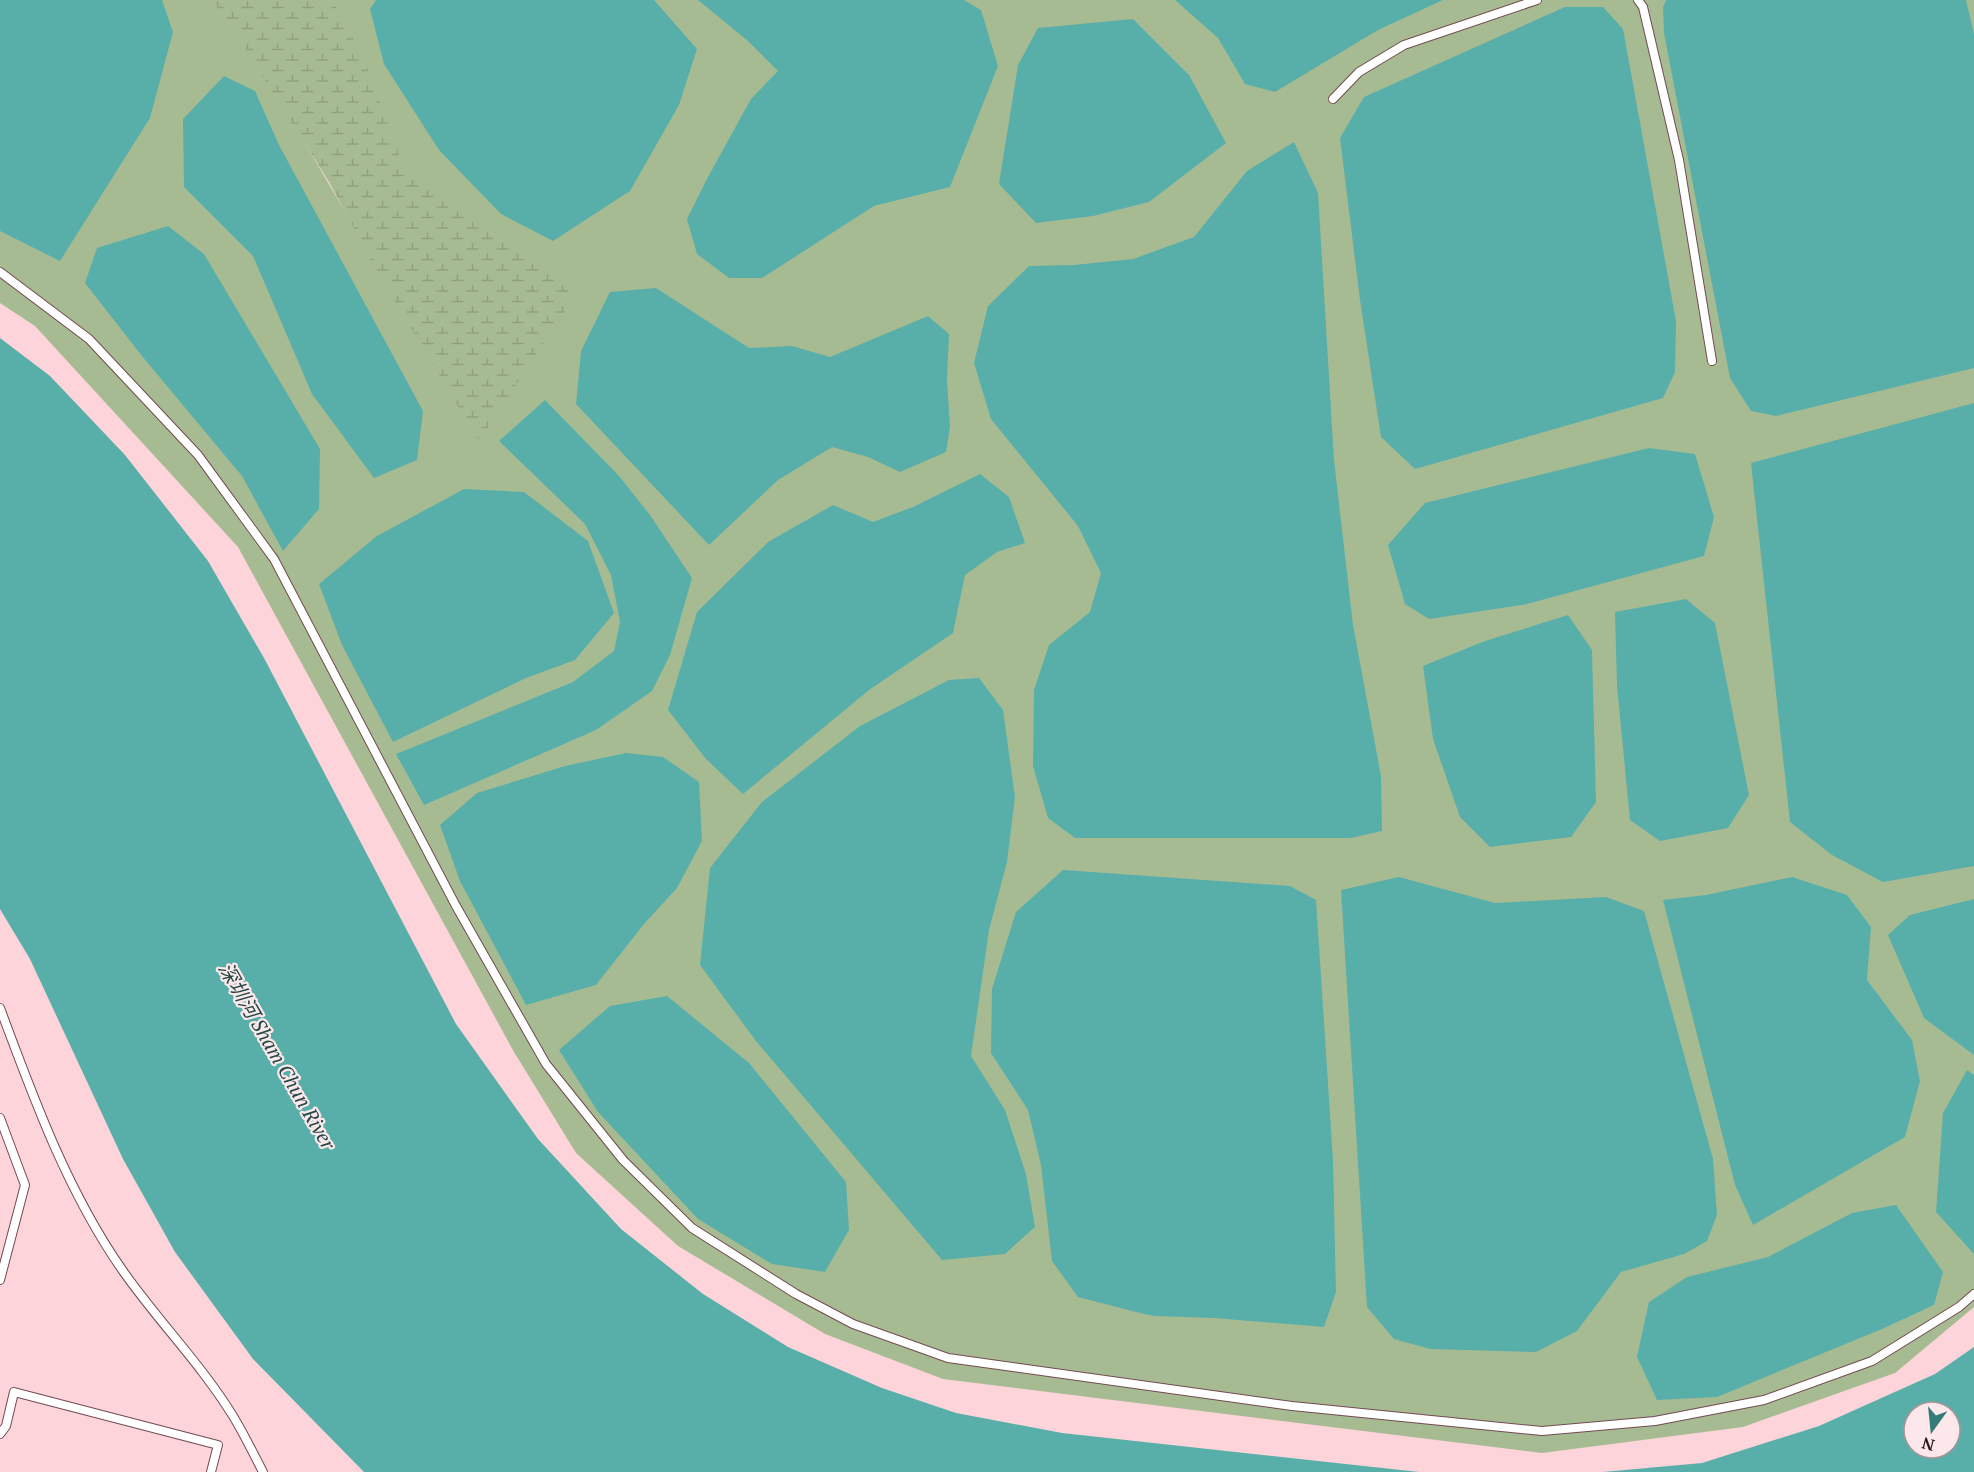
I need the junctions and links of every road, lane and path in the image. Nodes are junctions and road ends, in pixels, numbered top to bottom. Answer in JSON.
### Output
{"nodes":[{"id":1,"x":1537,"y":0,"type":"edge"},
{"id":2,"x":1638,"y":0,"type":"edge"},
{"id":3,"x":1333,"y":99,"type":"dead end"},
{"id":4,"x":0,"y":272,"type":"edge"},
{"id":5,"x":1712,"y":361,"type":"dead end"},
{"id":6,"x":0,"y":1008,"type":"edge"},
{"id":7,"x":0,"y":1119,"type":"edge"},
{"id":8,"x":0,"y":1280,"type":"edge"},
{"id":9,"x":1974,"y":1294,"type":"edge"},
{"id":10,"x":0,"y":1434,"type":"edge"},
{"id":11,"x":211,"y":1472,"type":"edge"},
{"id":12,"x":263,"y":1472,"type":"edge"}],
"edges":[{"from":1,"to":3,"type":"lane"},
{"from":2,"to":5,"type":"lane"},
{"from":4,"to":9,"type":"lane"},
{"from":6,"to":12,"type":"lane"},
{"from":7,"to":8,"type":"lane"},
{"from":10,"to":11,"type":"lane"}]}
